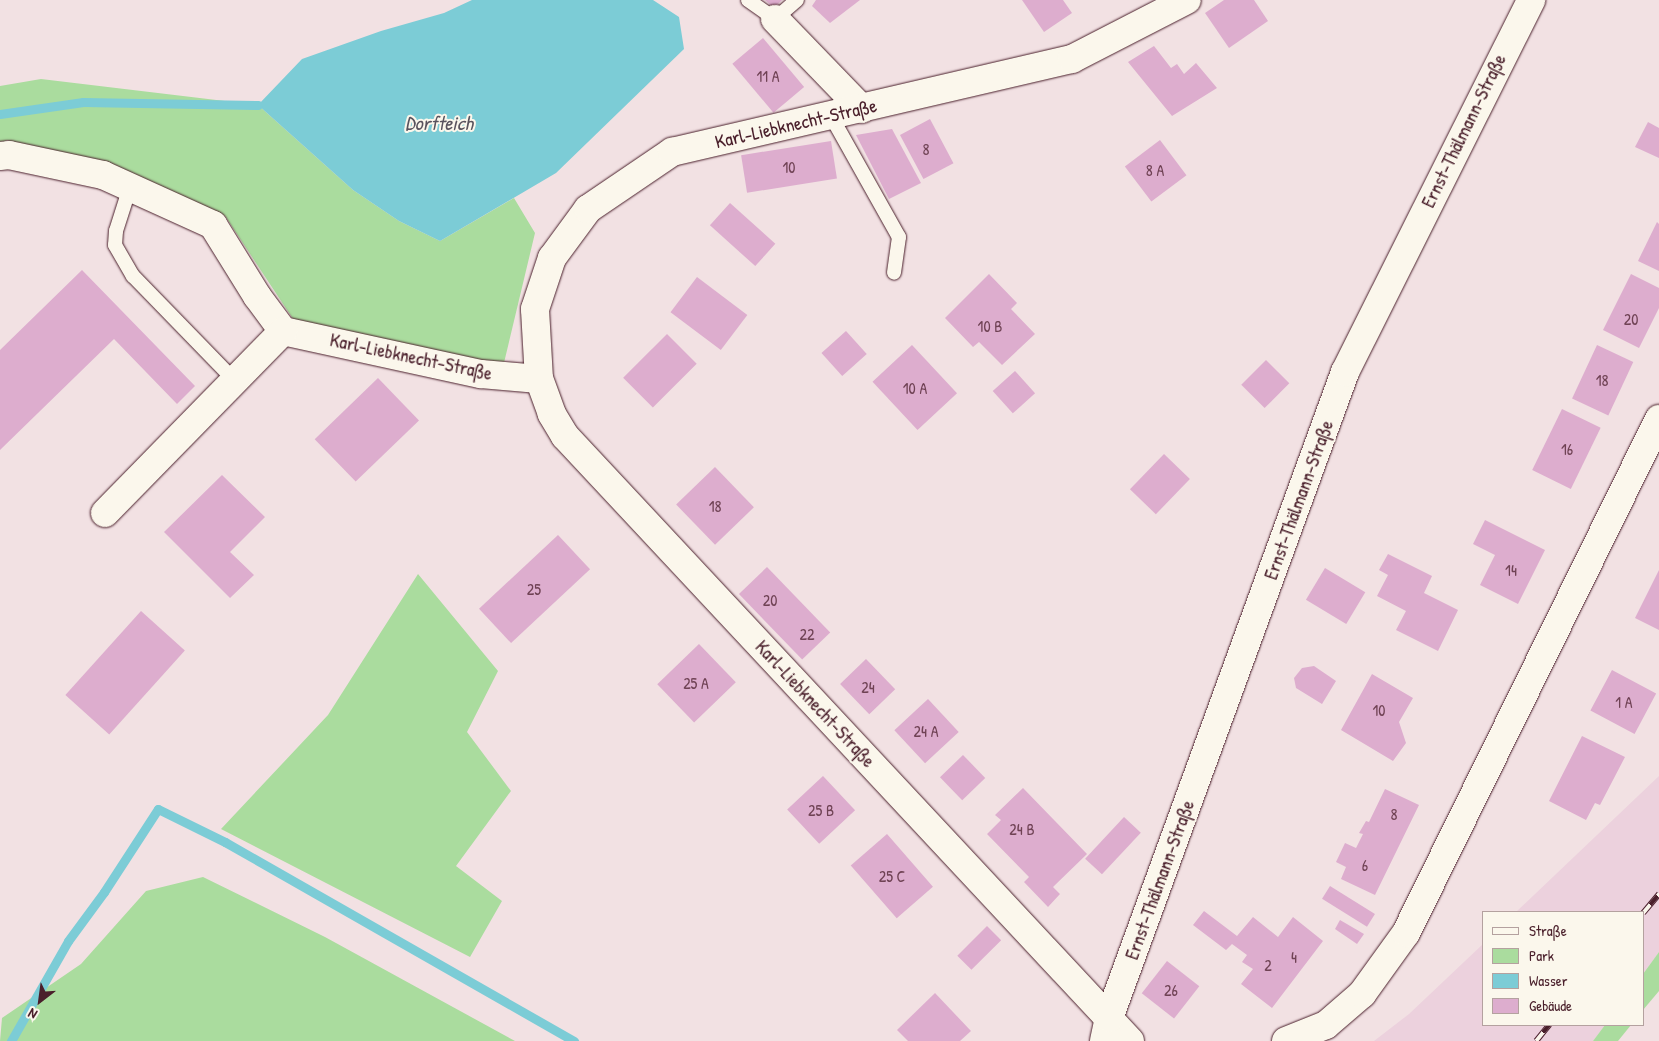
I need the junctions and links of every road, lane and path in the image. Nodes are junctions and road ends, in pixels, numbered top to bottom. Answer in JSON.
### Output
{"nodes":[{"id":1,"x":748,"y":0,"type":"edge"},
{"id":2,"x":797,"y":0,"type":"edge"},
{"id":3,"x":1187,"y":0,"type":"edge"},
{"id":4,"x":1531,"y":0,"type":"edge"},
{"id":5,"x":775,"y":18,"type":"junction"},
{"id":6,"x":862,"y":109,"type":"junction"},
{"id":7,"x":831,"y":116,"type":"junction"},
{"id":8,"x":0,"y":156,"type":"edge"},
{"id":9,"x":130,"y":187,"type":"junction"},
{"id":10,"x":894,"y":273,"type":"dead end"},
{"id":11,"x":283,"y":331,"type":"junction"},
{"id":12,"x":539,"y":379,"type":"junction"},
{"id":13,"x":236,"y":382,"type":"junction"},
{"id":14,"x":1659,"y":420,"type":"edge"},
{"id":15,"x":105,"y":513,"type":"dead end"},
{"id":16,"x":1107,"y":1030,"type":"edge"},
{"id":17,"x":1130,"y":1041,"type":"edge"},
{"id":18,"x":1286,"y":1041,"type":"edge"}],
"edges":[{"from":1,"to":5,"type":"lane"},
{"from":2,"to":5,"type":"lane"},
{"from":3,"to":6,"type":"street","name":"Karl-Liebknecht-Straße"},
{"from":4,"to":16,"type":"street","name":"Ernst-Thälmann-Straße"},
{"from":5,"to":6,"type":"street"},
{"from":6,"to":7,"type":"street","name":"Karl-Liebknecht-Straße"},
{"from":7,"to":10,"type":"lane"},
{"from":7,"to":12,"type":"street","name":"Karl-Liebknecht-Straße"},
{"from":8,"to":9,"type":"street"},
{"from":9,"to":11,"type":"street"},
{"from":9,"to":13,"type":"lane"},
{"from":11,"to":12,"type":"street","name":"Karl-Liebknecht-Straße"},
{"from":11,"to":13,"type":"street"},
{"from":12,"to":16,"type":"street","name":"Karl-Liebknecht-Straße"},
{"from":13,"to":15,"type":"street"},
{"from":14,"to":18,"type":"street"},
{"from":16,"to":17,"type":"street"}]}
